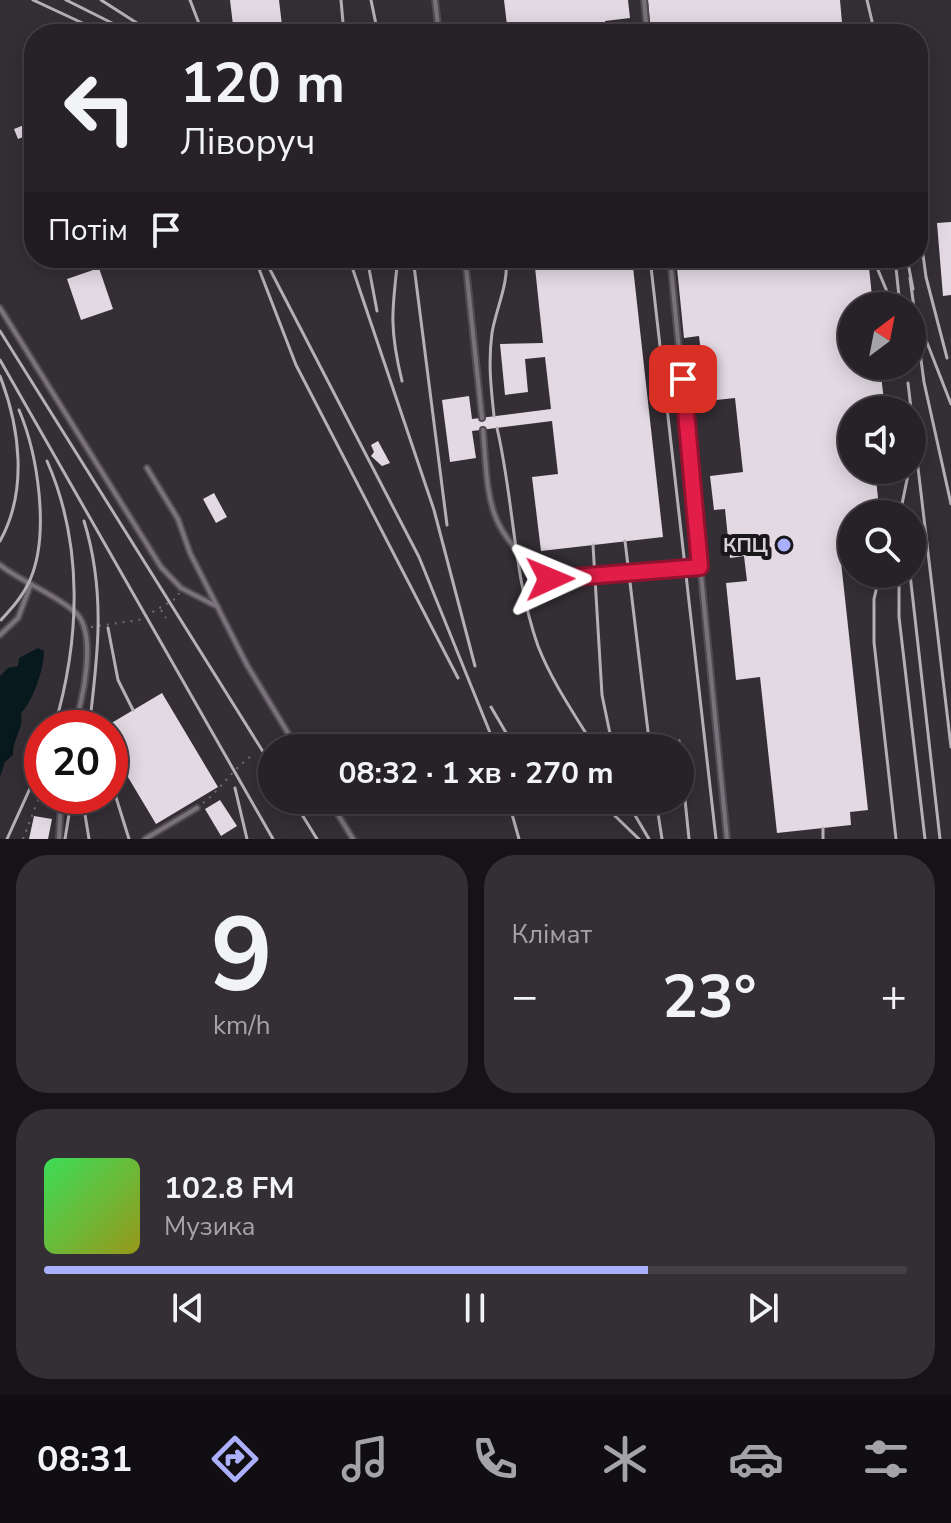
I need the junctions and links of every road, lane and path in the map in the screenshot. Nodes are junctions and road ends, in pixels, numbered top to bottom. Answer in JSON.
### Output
{"nodes":[{"id":1,"x":435,"y":0,"type":"edge"},
{"id":2,"x":644,"y":0,"type":"edge"},
{"id":3,"x":438,"y":24,"type":"edge"},
{"id":4,"x":646,"y":24,"type":"edge"},
{"id":5,"x":466,"y":268,"type":"edge"},
{"id":6,"x":671,"y":268,"type":"edge"},
{"id":7,"x":0,"y":308,"type":"edge"},
{"id":8,"x":482,"y":418,"type":"dead end"},
{"id":9,"x":483,"y":430,"type":"dead end"},
{"id":10,"x":147,"y":468,"type":"dead end"},
{"id":11,"x":0,"y":565,"type":"edge"},
{"id":12,"x":700,"y":567,"type":"junction"},
{"id":13,"x":31,"y":584,"type":"junction"},
{"id":14,"x":181,"y":588,"type":"junction"},
{"id":15,"x":218,"y":607,"type":"junction"},
{"id":16,"x":160,"y":609,"type":"junction"},
{"id":17,"x":166,"y":618,"type":"dead end"},
{"id":18,"x":84,"y":629,"type":"junction"},
{"id":19,"x":0,"y":635,"type":"edge"},
{"id":20,"x":78,"y":710,"type":"edge"},
{"id":21,"x":289,"y":734,"type":"edge"},
{"id":22,"x":250,"y":757,"type":"dead end"},
{"id":23,"x":197,"y":808,"type":"joint"},
{"id":24,"x":33,"y":814,"type":"edge"},
{"id":25,"x":60,"y":814,"type":"edge"},
{"id":26,"x":338,"y":814,"type":"edge"},
{"id":27,"x":23,"y":839,"type":"edge"},
{"id":28,"x":59,"y":839,"type":"edge"},
{"id":29,"x":145,"y":839,"type":"edge"},
{"id":30,"x":353,"y":839,"type":"edge"},
{"id":31,"x":727,"y":839,"type":"edge"}],
"edges":[{"from":1,"to":3,"type":"lane"},
{"from":2,"to":4,"type":"lane"},
{"from":5,"to":8,"type":"lane"},
{"from":6,"to":12,"type":"lane"},
{"from":7,"to":14,"type":"lane"},
{"from":9,"to":12,"type":"lane"},
{"from":10,"to":15,"type":"lane"},
{"from":11,"to":13,"type":"lane"},
{"from":12,"to":31,"type":"lane"},
{"from":13,"to":18,"type":"lane"},
{"from":13,"to":19,"type":"lane"},
{"from":14,"to":15,"type":"lane"},
{"from":14,"to":16,"type":"path"},
{"from":15,"to":21,"type":"lane"},
{"from":16,"to":17,"type":"path"},
{"from":16,"to":18,"type":"path"},
{"from":18,"to":20,"type":"lane"},
{"from":22,"to":23,"type":"path"},
{"from":23,"to":29,"type":"lane"},
{"from":24,"to":27,"type":"path"},
{"from":25,"to":28,"type":"lane"},
{"from":26,"to":30,"type":"lane"}]}
